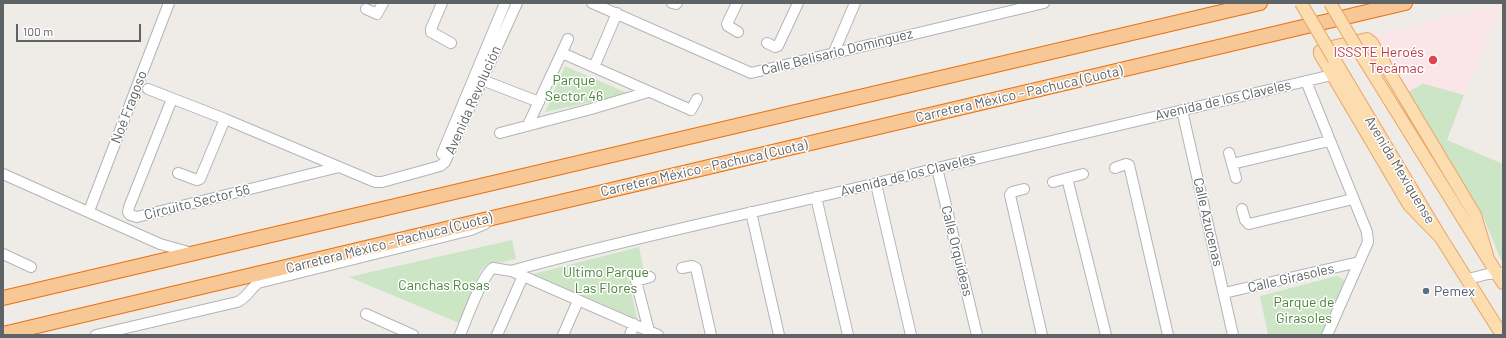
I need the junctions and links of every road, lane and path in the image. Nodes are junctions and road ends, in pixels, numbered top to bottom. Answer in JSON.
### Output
{"nodes":[{"id":1,"x":169,"y":3,"type":"edge"},
{"id":2,"x":383,"y":3,"type":"edge"},
{"id":3,"x":442,"y":3,"type":"edge"},
{"id":4,"x":505,"y":3,"type":"edge"},
{"id":5,"x":517,"y":3,"type":"edge"},
{"id":6,"x":592,"y":3,"type":"edge"},
{"id":7,"x":672,"y":3,"type":"edge"},
{"id":8,"x":677,"y":3,"type":"edge"},
{"id":9,"x":737,"y":3,"type":"edge"},
{"id":10,"x":798,"y":3,"type":"edge"},
{"id":11,"x":855,"y":3,"type":"edge"},
{"id":12,"x":1044,"y":3,"type":"edge"},
{"id":13,"x":1260,"y":3,"type":"edge"},
{"id":14,"x":1301,"y":3,"type":"edge"},
{"id":15,"x":1330,"y":3,"type":"edge"},
{"id":16,"x":1405,"y":3,"type":"edge"},
{"id":17,"x":366,"y":9,"type":"dead end"},
{"id":18,"x":617,"y":13,"type":"junction"},
{"id":19,"x":738,"y":32,"type":"dead end"},
{"id":20,"x":568,"y":39,"type":"dead end"},
{"id":21,"x":451,"y":43,"type":"dead end"},
{"id":22,"x":767,"y":43,"type":"dead end"},
{"id":23,"x":834,"y":52,"type":"junction"},
{"id":24,"x":562,"y":53,"type":"junction"},
{"id":25,"x":594,"y":67,"type":"junction"},
{"id":26,"x":1332,"y":75,"type":"junction"},
{"id":27,"x":478,"y":78,"type":"junction"},
{"id":28,"x":1306,"y":81,"type":"junction"},
{"id":29,"x":148,"y":89,"type":"dead end"},
{"id":30,"x":648,"y":92,"type":"junction"},
{"id":31,"x":172,"y":99,"type":"junction"},
{"id":32,"x":697,"y":99,"type":"dead end"},
{"id":33,"x":539,"y":102,"type":"junction"},
{"id":34,"x":1182,"y":110,"type":"junction"},
{"id":35,"x":225,"y":119,"type":"junction"},
{"id":36,"x":528,"y":125,"type":"junction"},
{"id":37,"x":500,"y":133,"type":"dead end"},
{"id":38,"x":1329,"y":142,"type":"junction"},
{"id":39,"x":1229,"y":153,"type":"dead end"},
{"id":40,"x":1232,"y":164,"type":"junction"},
{"id":41,"x":339,"y":167,"type":"junction"},
{"id":42,"x":937,"y":168,"type":"junction"},
{"id":43,"x":1115,"y":168,"type":"dead end"},
{"id":44,"x":178,"y":173,"type":"dead end"},
{"id":45,"x":3,"y":174,"type":"edge"},
{"id":46,"x":1083,"y":174,"type":"dead end"},
{"id":47,"x":1068,"y":178,"type":"junction"},
{"id":48,"x":1236,"y":178,"type":"dead end"},
{"id":49,"x":1053,"y":182,"type":"dead end"},
{"id":50,"x":876,"y":184,"type":"junction"},
{"id":51,"x":1024,"y":189,"type":"dead end"},
{"id":52,"x":816,"y":197,"type":"junction"},
{"id":53,"x":1353,"y":199,"type":"junction"},
{"id":54,"x":1242,"y":209,"type":"dead end"},
{"id":55,"x":89,"y":211,"type":"junction"},
{"id":56,"x":751,"y":212,"type":"junction"},
{"id":57,"x":505,"y":215,"type":"junction"},
{"id":58,"x":1441,"y":238,"type":"junction"},
{"id":59,"x":192,"y":253,"type":"junction"},
{"id":60,"x":3,"y":254,"type":"edge"},
{"id":61,"x":1487,"y":255,"type":"junction"},
{"id":62,"x":1359,"y":262,"type":"junction"},
{"id":63,"x":31,"y":267,"type":"dead end"},
{"id":64,"x":682,"y":268,"type":"dead end"},
{"id":65,"x":510,"y":271,"type":"junction"},
{"id":66,"x":523,"y":276,"type":"junction"},
{"id":67,"x":650,"y":277,"type":"dead end"},
{"id":68,"x":1501,"y":277,"type":"edge"},
{"id":69,"x":1468,"y":279,"type":"junction"},
{"id":70,"x":1224,"y":294,"type":"junction"},
{"id":71,"x":3,"y":298,"type":"edge"},
{"id":72,"x":578,"y":301,"type":"junction"},
{"id":73,"x":366,"y":314,"type":"dead end"},
{"id":74,"x":634,"y":324,"type":"junction"},
{"id":75,"x":654,"y":333,"type":"edge"},
{"id":76,"x":3,"y":334,"type":"edge"},
{"id":77,"x":96,"y":335,"type":"edge"},
{"id":78,"x":413,"y":335,"type":"edge"},
{"id":79,"x":460,"y":335,"type":"edge"},
{"id":80,"x":497,"y":335,"type":"edge"},
{"id":81,"x":564,"y":335,"type":"edge"},
{"id":82,"x":630,"y":335,"type":"edge"},
{"id":83,"x":711,"y":335,"type":"edge"},
{"id":84,"x":779,"y":335,"type":"edge"},
{"id":85,"x":848,"y":335,"type":"edge"},
{"id":86,"x":911,"y":335,"type":"edge"},
{"id":87,"x":977,"y":335,"type":"edge"},
{"id":88,"x":1042,"y":335,"type":"edge"},
{"id":89,"x":1106,"y":335,"type":"edge"},
{"id":90,"x":1168,"y":335,"type":"edge"},
{"id":91,"x":1234,"y":335,"type":"edge"},
{"id":92,"x":1327,"y":335,"type":"edge"},
{"id":93,"x":1502,"y":335,"type":"edge"}],
"edges":[{"from":1,"to":55,"type":"street","name":"Noé Fragoso"},
{"from":2,"to":17,"type":"street"},
{"from":3,"to":21,"type":"street"},
{"from":4,"to":27,"type":"street","name":"Avenida Revolución"},
{"from":5,"to":27,"type":"street","name":"Avenida Revolución"},
{"from":6,"to":18,"type":"street","name":"Calle Belisario Domínguez"},
{"from":7,"to":8,"type":"street"},
{"from":9,"to":19,"type":"street"},
{"from":10,"to":22,"type":"street"},
{"from":11,"to":23,"type":"street"},
{"from":12,"to":23,"type":"street","name":"Calle Belisario Domínguez"},
{"from":13,"to":59,"type":"highway"},
{"from":14,"to":58,"type":"main road","name":"Avenida Mexiquense","bridge":true},
{"from":15,"to":61,"type":"main road","name":"Avenida Mexiquense","bridge":true},
{"from":16,"to":57,"type":"highway","name":"Carretera México - Pachuca (Cuota)"},
{"from":18,"to":23,"type":"street","name":"Calle Belisario Domínguez"},
{"from":18,"to":25,"type":"street"},
{"from":20,"to":24,"type":"street"},
{"from":24,"to":25,"type":"street"},
{"from":24,"to":33,"type":"street"},
{"from":25,"to":30,"type":"street"},
{"from":26,"to":28,"type":"street","name":"Avenida de los Claveles"},
{"from":26,"to":58,"type":"main road"},
{"from":26,"to":61,"type":"main road"},
{"from":27,"to":33,"type":"street"},
{"from":27,"to":41,"type":"street","name":"Avenida Revolución"},
{"from":28,"to":34,"type":"street","name":"Avenida de los Claveles"},
{"from":28,"to":38,"type":"street","name":"Avenida de los Claveles"},
{"from":29,"to":31,"type":"street"},
{"from":30,"to":32,"type":"street"},
{"from":30,"to":36,"type":"street"},
{"from":31,"to":35,"type":"street"},
{"from":31,"to":41,"type":"street","name":"Circuito Sector 56"},
{"from":33,"to":36,"type":"street"},
{"from":34,"to":42,"type":"street","name":"Avenida de los Claveles"},
{"from":34,"to":70,"type":"street","name":"Calle Azucenas"},
{"from":35,"to":41,"type":"street"},
{"from":35,"to":44,"type":"street"},
{"from":36,"to":37,"type":"street"},
{"from":38,"to":40,"type":"street"},
{"from":38,"to":53,"type":"street","name":"Avenida de los Claveles"},
{"from":39,"to":40,"type":"street"},
{"from":40,"to":48,"type":"street"},
{"from":42,"to":50,"type":"street","name":"Avenida de los Claveles"},
{"from":42,"to":87,"type":"street","name":"Calle Orquídeas"},
{"from":43,"to":90,"type":"street"},
{"from":45,"to":55,"type":"street"},
{"from":46,"to":47,"type":"street"},
{"from":47,"to":49,"type":"street"},
{"from":47,"to":89,"type":"street"},
{"from":50,"to":52,"type":"street","name":"Avenida de los Claveles"},
{"from":50,"to":86,"type":"street"},
{"from":51,"to":88,"type":"street"},
{"from":52,"to":56,"type":"street","name":"Avenida de los Claveles"},
{"from":52,"to":85,"type":"street"},
{"from":53,"to":54,"type":"street"},
{"from":53,"to":62,"type":"street","name":"Avenida de los Claveles"},
{"from":55,"to":59,"type":"street"},
{"from":56,"to":65,"type":"street","name":"Avenida de los Claveles"},
{"from":56,"to":84,"type":"street"},
{"from":57,"to":76,"type":"highway","name":"Carretera México - Pachuca (Cuota)"},
{"from":57,"to":77,"type":"street"},
{"from":58,"to":69,"type":"main road","name":"Avenida Mexiquense"},
{"from":59,"to":71,"type":"highway"},
{"from":60,"to":63,"type":"street"},
{"from":61,"to":68,"type":"main road","name":"Avenida Mexiquense"},
{"from":62,"to":70,"type":"street","name":"Calle Girasoles"},
{"from":62,"to":92,"type":"street","name":"Avenida de los Claveles"},
{"from":64,"to":83,"type":"street"},
{"from":65,"to":66,"type":"street"},
{"from":65,"to":79,"type":"street"},
{"from":66,"to":72,"type":"street"},
{"from":66,"to":80,"type":"street"},
{"from":67,"to":75,"type":"street"},
{"from":68,"to":69,"type":"street"},
{"from":69,"to":93,"type":"main road","name":"Avenida Mexiquense"},
{"from":70,"to":91,"type":"street","name":"Calle Azucenas"},
{"from":72,"to":74,"type":"street"},
{"from":72,"to":81,"type":"street"},
{"from":73,"to":78,"type":"street"},
{"from":74,"to":75,"type":"street"},
{"from":74,"to":82,"type":"street"}]}
